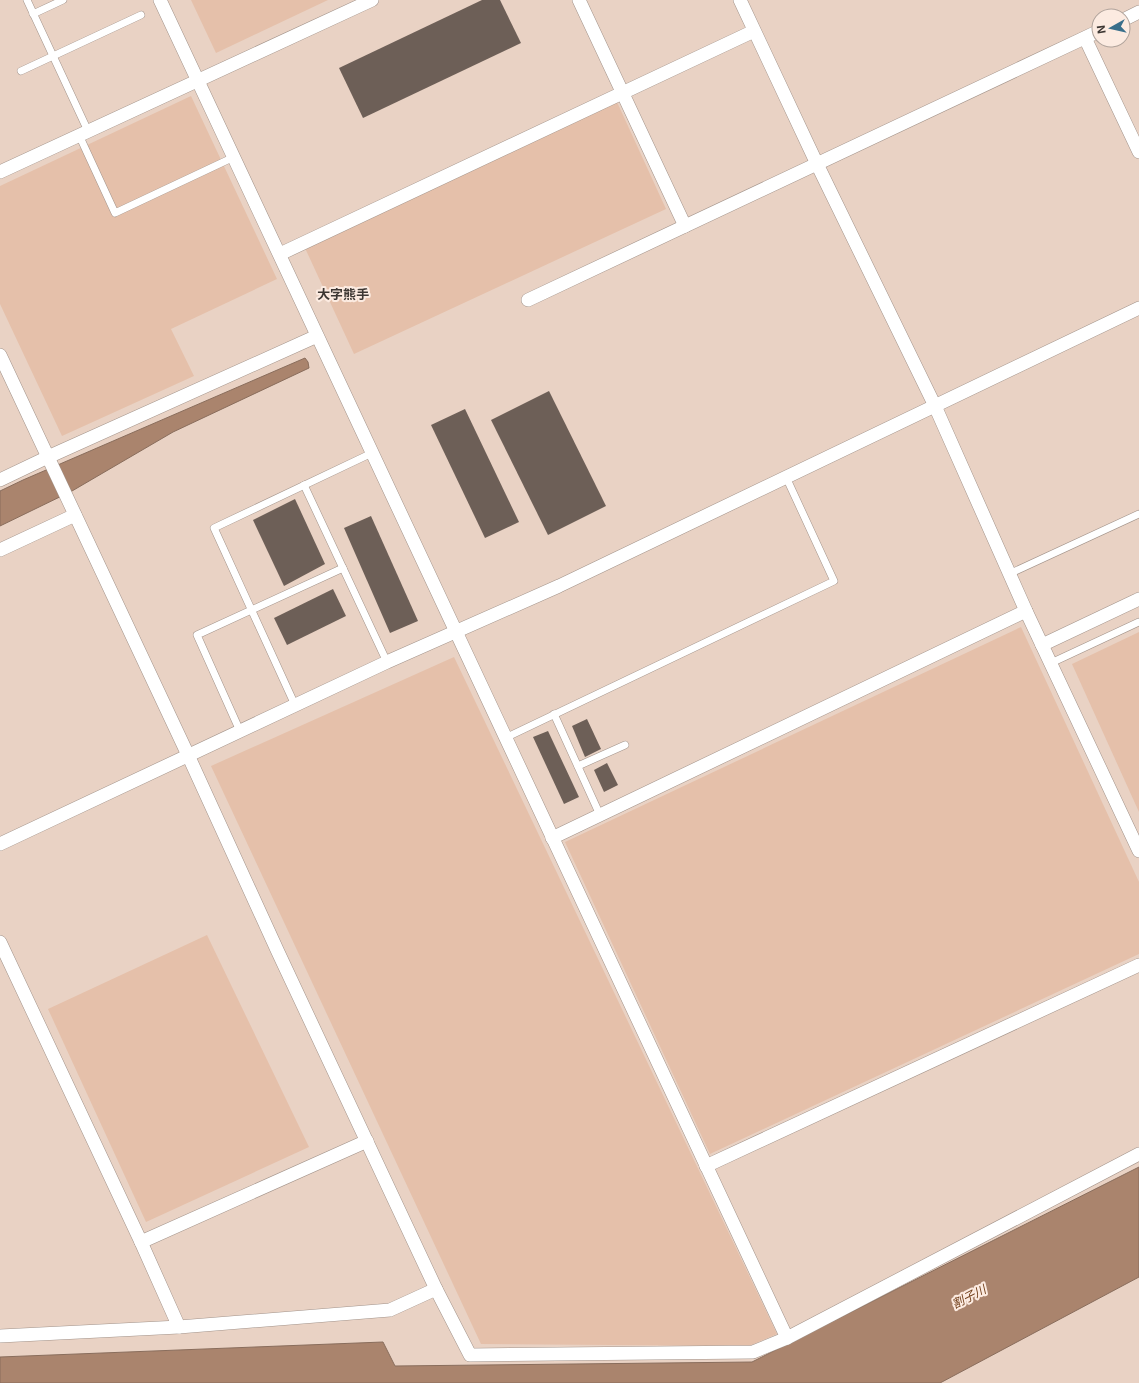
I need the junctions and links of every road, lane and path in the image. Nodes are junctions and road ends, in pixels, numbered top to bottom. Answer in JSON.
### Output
{"nodes":[{"id":1,"x":27,"y":0,"type":"edge"},
{"id":2,"x":63,"y":0,"type":"edge"},
{"id":3,"x":160,"y":0,"type":"edge"},
{"id":4,"x":372,"y":0,"type":"edge"},
{"id":5,"x":579,"y":0,"type":"edge"},
{"id":6,"x":740,"y":0,"type":"edge"},
{"id":7,"x":33,"y":14,"type":"junction"},
{"id":8,"x":141,"y":15,"type":"dead end"},
{"id":9,"x":754,"y":31,"type":"junction"},
{"id":10,"x":1091,"y":35,"type":"edge"},
{"id":11,"x":1085,"y":38,"type":"junction"},
{"id":12,"x":53,"y":56,"type":"junction"},
{"id":13,"x":21,"y":71,"type":"dead end"},
{"id":14,"x":199,"y":80,"type":"junction"},
{"id":15,"x":623,"y":93,"type":"junction"},
{"id":16,"x":84,"y":133,"type":"junction"},
{"id":17,"x":1139,"y":152,"type":"edge"},
{"id":18,"x":234,"y":157,"type":"junction"},
{"id":19,"x":817,"y":164,"type":"junction"},
{"id":20,"x":0,"y":172,"type":"edge"},
{"id":21,"x":685,"y":226,"type":"junction"},
{"id":22,"x":280,"y":254,"type":"junction"},
{"id":23,"x":528,"y":300,"type":"dead end"},
{"id":24,"x":1139,"y":308,"type":"edge"},
{"id":25,"x":317,"y":336,"type":"junction"},
{"id":26,"x":0,"y":355,"type":"edge"},
{"id":27,"x":935,"y":406,"type":"junction"},
{"id":28,"x":372,"y":453,"type":"junction"},
{"id":29,"x":49,"y":459,"type":"junction"},
{"id":30,"x":786,"y":477,"type":"junction"},
{"id":31,"x":0,"y":480,"type":"edge"},
{"id":32,"x":304,"y":485,"type":"junction"},
{"id":33,"x":1139,"y":514,"type":"edge"},
{"id":34,"x":75,"y":515,"type":"junction"},
{"id":35,"x":0,"y":550,"type":"edge"},
{"id":36,"x":343,"y":568,"type":"junction"},
{"id":37,"x":1009,"y":574,"type":"junction"},
{"id":38,"x":1139,"y":599,"type":"edge"},
{"id":39,"x":252,"y":611,"type":"junction"},
{"id":40,"x":1026,"y":611,"type":"junction"},
{"id":41,"x":1139,"y":622,"type":"edge"},
{"id":42,"x":455,"y":632,"type":"junction"},
{"id":43,"x":1042,"y":644,"type":"junction"},
{"id":44,"x":387,"y":662,"type":"junction"},
{"id":45,"x":1051,"y":663,"type":"junction"},
{"id":46,"x":295,"y":705,"type":"junction"},
{"id":47,"x":554,"y":714,"type":"junction"},
{"id":48,"x":240,"y":731,"type":"junction"},
{"id":49,"x":505,"y":738,"type":"junction"},
{"id":50,"x":625,"y":744,"type":"dead end"},
{"id":51,"x":188,"y":755,"type":"junction"},
{"id":52,"x":578,"y":766,"type":"junction"},
{"id":53,"x":600,"y":815,"type":"junction"},
{"id":54,"x":552,"y":838,"type":"junction"},
{"id":55,"x":0,"y":844,"type":"edge"},
{"id":56,"x":1139,"y":851,"type":"edge"},
{"id":57,"x":0,"y":942,"type":"edge"},
{"id":58,"x":1139,"y":965,"type":"edge"},
{"id":59,"x":367,"y":1141,"type":"junction"},
{"id":60,"x":1139,"y":1154,"type":"edge"},
{"id":61,"x":706,"y":1166,"type":"junction"},
{"id":62,"x":141,"y":1242,"type":"junction"},
{"id":63,"x":436,"y":1289,"type":"junction"},
{"id":64,"x":179,"y":1327,"type":"junction"},
{"id":65,"x":0,"y":1336,"type":"edge"},
{"id":66,"x":786,"y":1338,"type":"junction"}],
"edges":[{"from":1,"to":7,"type":"lane"},
{"from":2,"to":7,"type":"lane"},
{"from":3,"to":14,"type":"street"},
{"from":4,"to":14,"type":"street"},
{"from":5,"to":15,"type":"street"},
{"from":6,"to":9,"type":"street"},
{"from":7,"to":12,"type":"lane"},
{"from":8,"to":12,"type":"lane"},
{"from":9,"to":15,"type":"street"},
{"from":9,"to":19,"type":"street"},
{"from":10,"to":11,"type":"street"},
{"from":11,"to":17,"type":"street"},
{"from":11,"to":19,"type":"street"},
{"from":12,"to":13,"type":"lane"},
{"from":12,"to":16,"type":"lane"},
{"from":14,"to":16,"type":"street"},
{"from":14,"to":18,"type":"street"},
{"from":15,"to":21,"type":"street"},
{"from":15,"to":22,"type":"street"},
{"from":16,"to":18,"type":"lane"},
{"from":16,"to":20,"type":"street"},
{"from":18,"to":22,"type":"street"},
{"from":19,"to":21,"type":"street"},
{"from":19,"to":27,"type":"street"},
{"from":21,"to":23,"type":"street"},
{"from":22,"to":25,"type":"street"},
{"from":24,"to":27,"type":"street"},
{"from":25,"to":28,"type":"street"},
{"from":25,"to":29,"type":"street"},
{"from":26,"to":29,"type":"street"},
{"from":27,"to":30,"type":"street"},
{"from":27,"to":37,"type":"street"},
{"from":28,"to":32,"type":"lane"},
{"from":28,"to":42,"type":"street"},
{"from":29,"to":31,"type":"street"},
{"from":29,"to":34,"type":"street"},
{"from":30,"to":42,"type":"street"},
{"from":30,"to":47,"type":"lane"},
{"from":32,"to":36,"type":"lane"},
{"from":32,"to":39,"type":"lane"},
{"from":33,"to":37,"type":"lane"},
{"from":34,"to":35,"type":"street"},
{"from":34,"to":51,"type":"street"},
{"from":36,"to":39,"type":"lane"},
{"from":36,"to":44,"type":"lane"},
{"from":37,"to":40,"type":"street"},
{"from":38,"to":43,"type":"street"},
{"from":39,"to":46,"type":"lane"},
{"from":39,"to":48,"type":"lane"},
{"from":40,"to":43,"type":"street"},
{"from":40,"to":53,"type":"street"},
{"from":41,"to":45,"type":"lane"},
{"from":42,"to":44,"type":"street"},
{"from":42,"to":49,"type":"street"},
{"from":43,"to":45,"type":"street"},
{"from":44,"to":46,"type":"street"},
{"from":45,"to":56,"type":"street"},
{"from":46,"to":48,"type":"street"},
{"from":47,"to":49,"type":"lane"},
{"from":47,"to":52,"type":"lane"},
{"from":48,"to":51,"type":"street"},
{"from":49,"to":54,"type":"street"},
{"from":50,"to":52,"type":"lane"},
{"from":51,"to":55,"type":"street"},
{"from":51,"to":59,"type":"street"},
{"from":52,"to":53,"type":"lane"},
{"from":53,"to":54,"type":"street"},
{"from":54,"to":61,"type":"street"},
{"from":57,"to":62,"type":"street"},
{"from":58,"to":61,"type":"street"},
{"from":59,"to":62,"type":"street"},
{"from":59,"to":63,"type":"street"},
{"from":60,"to":66,"type":"street"},
{"from":61,"to":66,"type":"street"},
{"from":62,"to":64,"type":"street"},
{"from":63,"to":64,"type":"street"},
{"from":63,"to":66,"type":"street"},
{"from":64,"to":65,"type":"street"}]}
